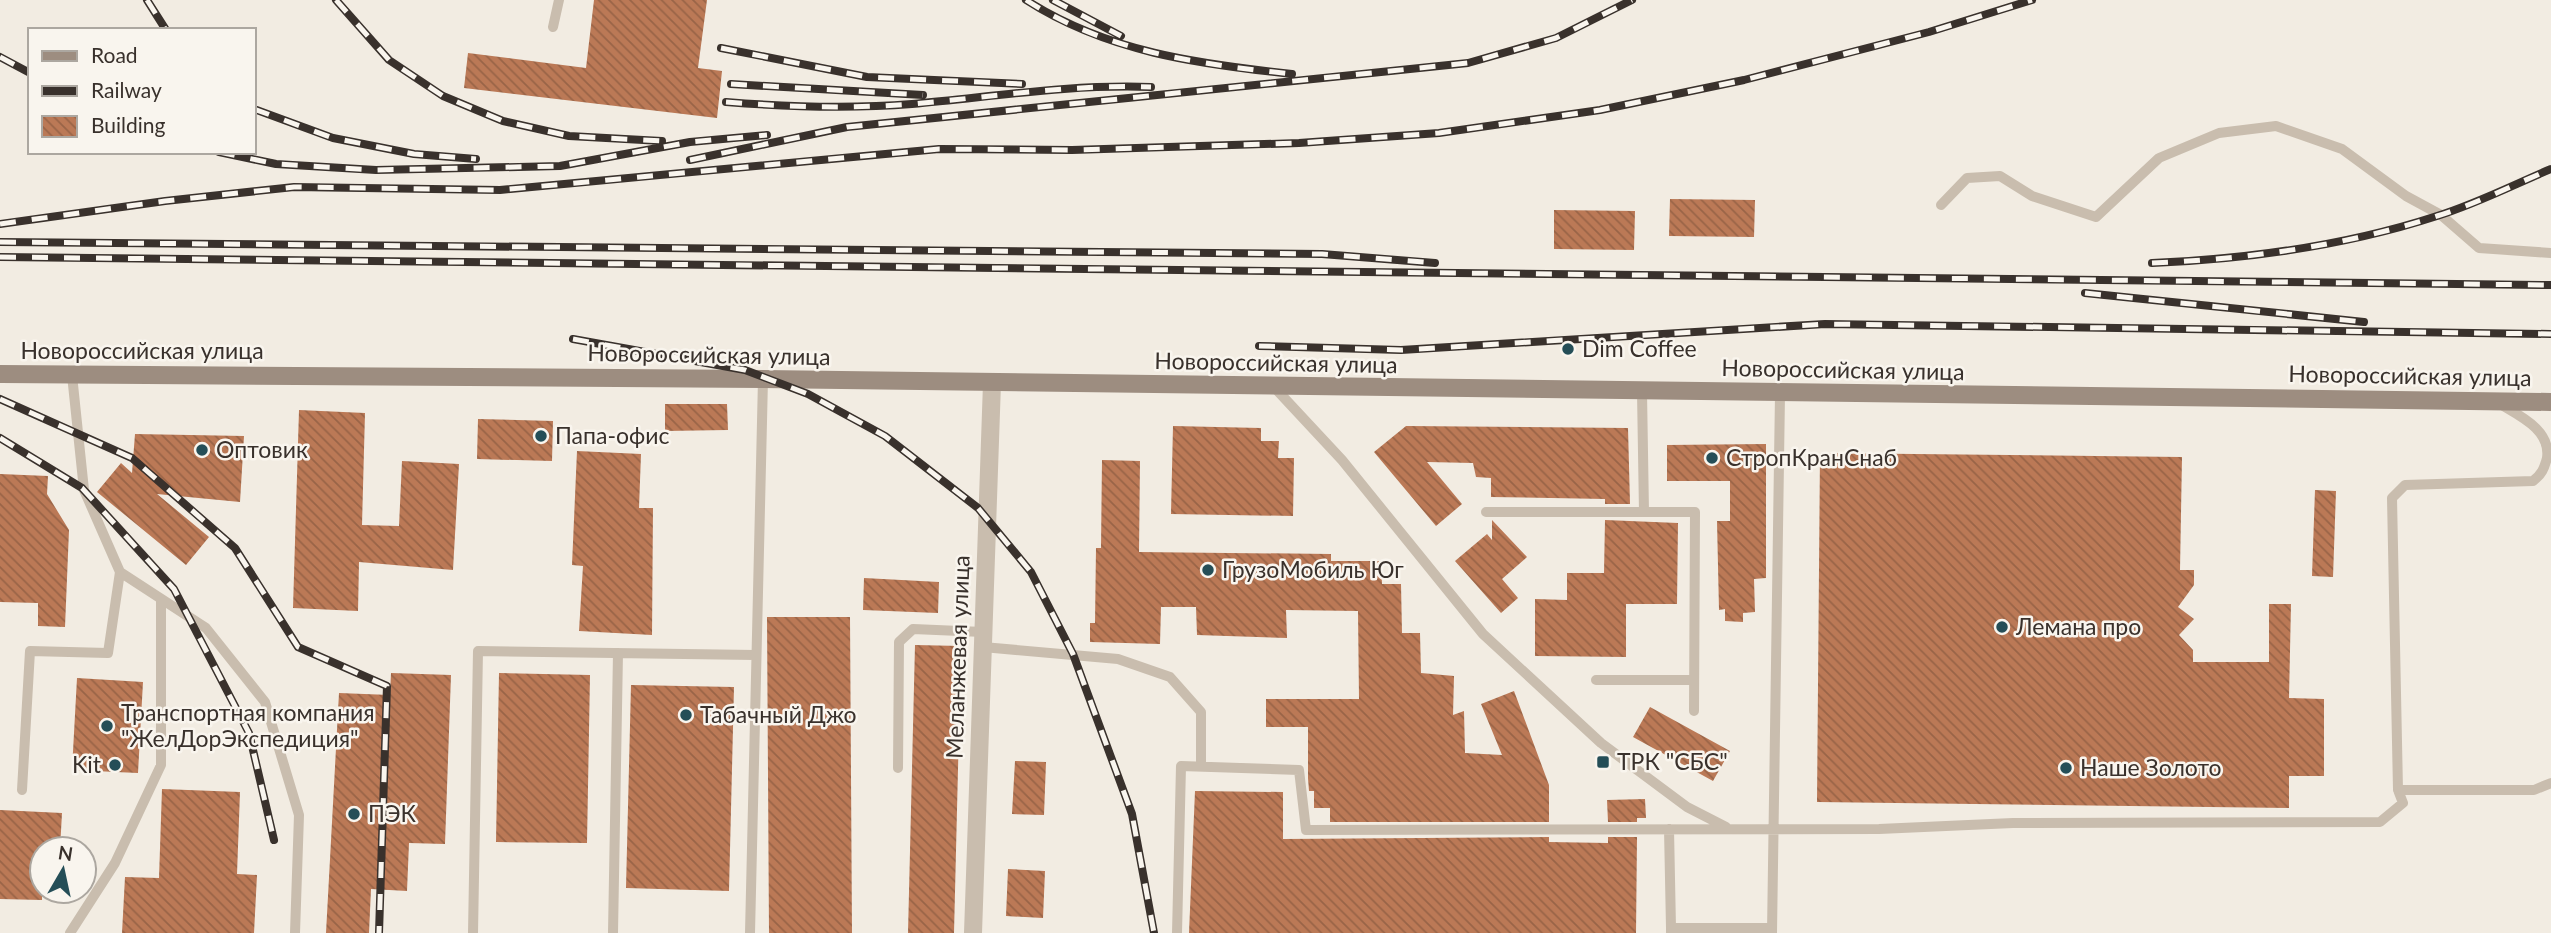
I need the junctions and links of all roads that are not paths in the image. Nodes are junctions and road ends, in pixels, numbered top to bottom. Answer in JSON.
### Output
{"nodes":[{"id":1,"x":559,"y":0,"type":"edge"},
{"id":2,"x":553,"y":27,"type":"dead end"},
{"id":3,"x":1941,"y":205,"type":"dead end"},
{"id":4,"x":2551,"y":253,"type":"edge"},
{"id":5,"x":0,"y":374,"type":"edge"},
{"id":6,"x":72,"y":374,"type":"junction"},
{"id":7,"x":763,"y":380,"type":"junction"},
{"id":8,"x":992,"y":383,"type":"junction"},
{"id":9,"x":1274,"y":387,"type":"junction"},
{"id":10,"x":1642,"y":393,"type":"junction"},
{"id":11,"x":1780,"y":394,"type":"junction"},
{"id":12,"x":2494,"y":401,"type":"junction"},
{"id":13,"x":2551,"y":402,"type":"edge"},
{"id":14,"x":1486,"y":512,"type":"dead end"},
{"id":15,"x":1644,"y":512,"type":"junction"},
{"id":16,"x":120,"y":572,"type":"junction"},
{"id":17,"x":161,"y":599,"type":"junction"},
{"id":18,"x":983,"y":639,"type":"junction"},
{"id":19,"x":618,"y":653,"type":"junction"},
{"id":20,"x":755,"y":655,"type":"junction"},
{"id":21,"x":1596,"y":680,"type":"dead end"},
{"id":22,"x":1695,"y":680,"type":"junction"},
{"id":23,"x":1694,"y":711,"type":"dead end"},
{"id":24,"x":1202,"y":767,"type":"junction"},
{"id":25,"x":898,"y":768,"type":"dead end"},
{"id":26,"x":2551,"y":783,"type":"edge"},
{"id":27,"x":22,"y":790,"type":"dead end"},
{"id":28,"x":2398,"y":790,"type":"junction"},
{"id":29,"x":1669,"y":829,"type":"junction"},
{"id":30,"x":1729,"y":829,"type":"junction"},
{"id":31,"x":1774,"y":829,"type":"junction"},
{"id":32,"x":1772,"y":930,"type":"edge"},
{"id":33,"x":1671,"y":931,"type":"edge"},
{"id":34,"x":70,"y":933,"type":"edge"},
{"id":35,"x":295,"y":933,"type":"edge"},
{"id":36,"x":473,"y":933,"type":"edge"},
{"id":37,"x":613,"y":933,"type":"edge"},
{"id":38,"x":750,"y":933,"type":"edge"},
{"id":39,"x":972,"y":933,"type":"edge"},
{"id":40,"x":1177,"y":933,"type":"edge"}],
"edges":[{"from":1,"to":2,"type":"lane"},
{"from":3,"to":4,"type":"lane"},
{"from":5,"to":6,"type":"main road","name":"Новороссийская улица"},
{"from":6,"to":7,"type":"main road","name":"Новороссийская улица"},
{"from":6,"to":16,"type":"lane"},
{"from":7,"to":8,"type":"main road","name":"Новороссийская улица"},
{"from":7,"to":20,"type":"lane"},
{"from":8,"to":9,"type":"main road","name":"Новороссийская улица"},
{"from":8,"to":18,"type":"street","name":"Меланжевая улица"},
{"from":9,"to":10,"type":"main road","name":"Новороссийская улица"},
{"from":9,"to":30,"type":"lane"},
{"from":10,"to":11,"type":"main road","name":"Новороссийская улица"},
{"from":10,"to":15,"type":"lane"},
{"from":11,"to":12,"type":"main road","name":"Новороссийская улица"},
{"from":11,"to":31,"type":"lane"},
{"from":12,"to":13,"type":"main road","name":"Новороссийская улица"},
{"from":12,"to":28,"type":"lane"},
{"from":14,"to":15,"type":"lane"},
{"from":15,"to":22,"type":"lane"},
{"from":16,"to":17,"type":"lane"},
{"from":16,"to":27,"type":"lane"},
{"from":17,"to":34,"type":"lane"},
{"from":17,"to":35,"type":"lane"},
{"from":18,"to":24,"type":"lane"},
{"from":18,"to":25,"type":"lane"},
{"from":18,"to":39,"type":"street","name":"Меланжевая улица"},
{"from":19,"to":20,"type":"lane"},
{"from":19,"to":36,"type":"lane"},
{"from":19,"to":37,"type":"lane"},
{"from":20,"to":38,"type":"lane"},
{"from":21,"to":22,"type":"lane"},
{"from":22,"to":23,"type":"lane"},
{"from":24,"to":29,"type":"lane"},
{"from":24,"to":40,"type":"lane"},
{"from":26,"to":28,"type":"lane"},
{"from":28,"to":31,"type":"lane"},
{"from":29,"to":30,"type":"lane"},
{"from":29,"to":33,"type":"lane"},
{"from":30,"to":31,"type":"lane"},
{"from":31,"to":32,"type":"lane"},
{"from":32,"to":33,"type":"lane"}]}
